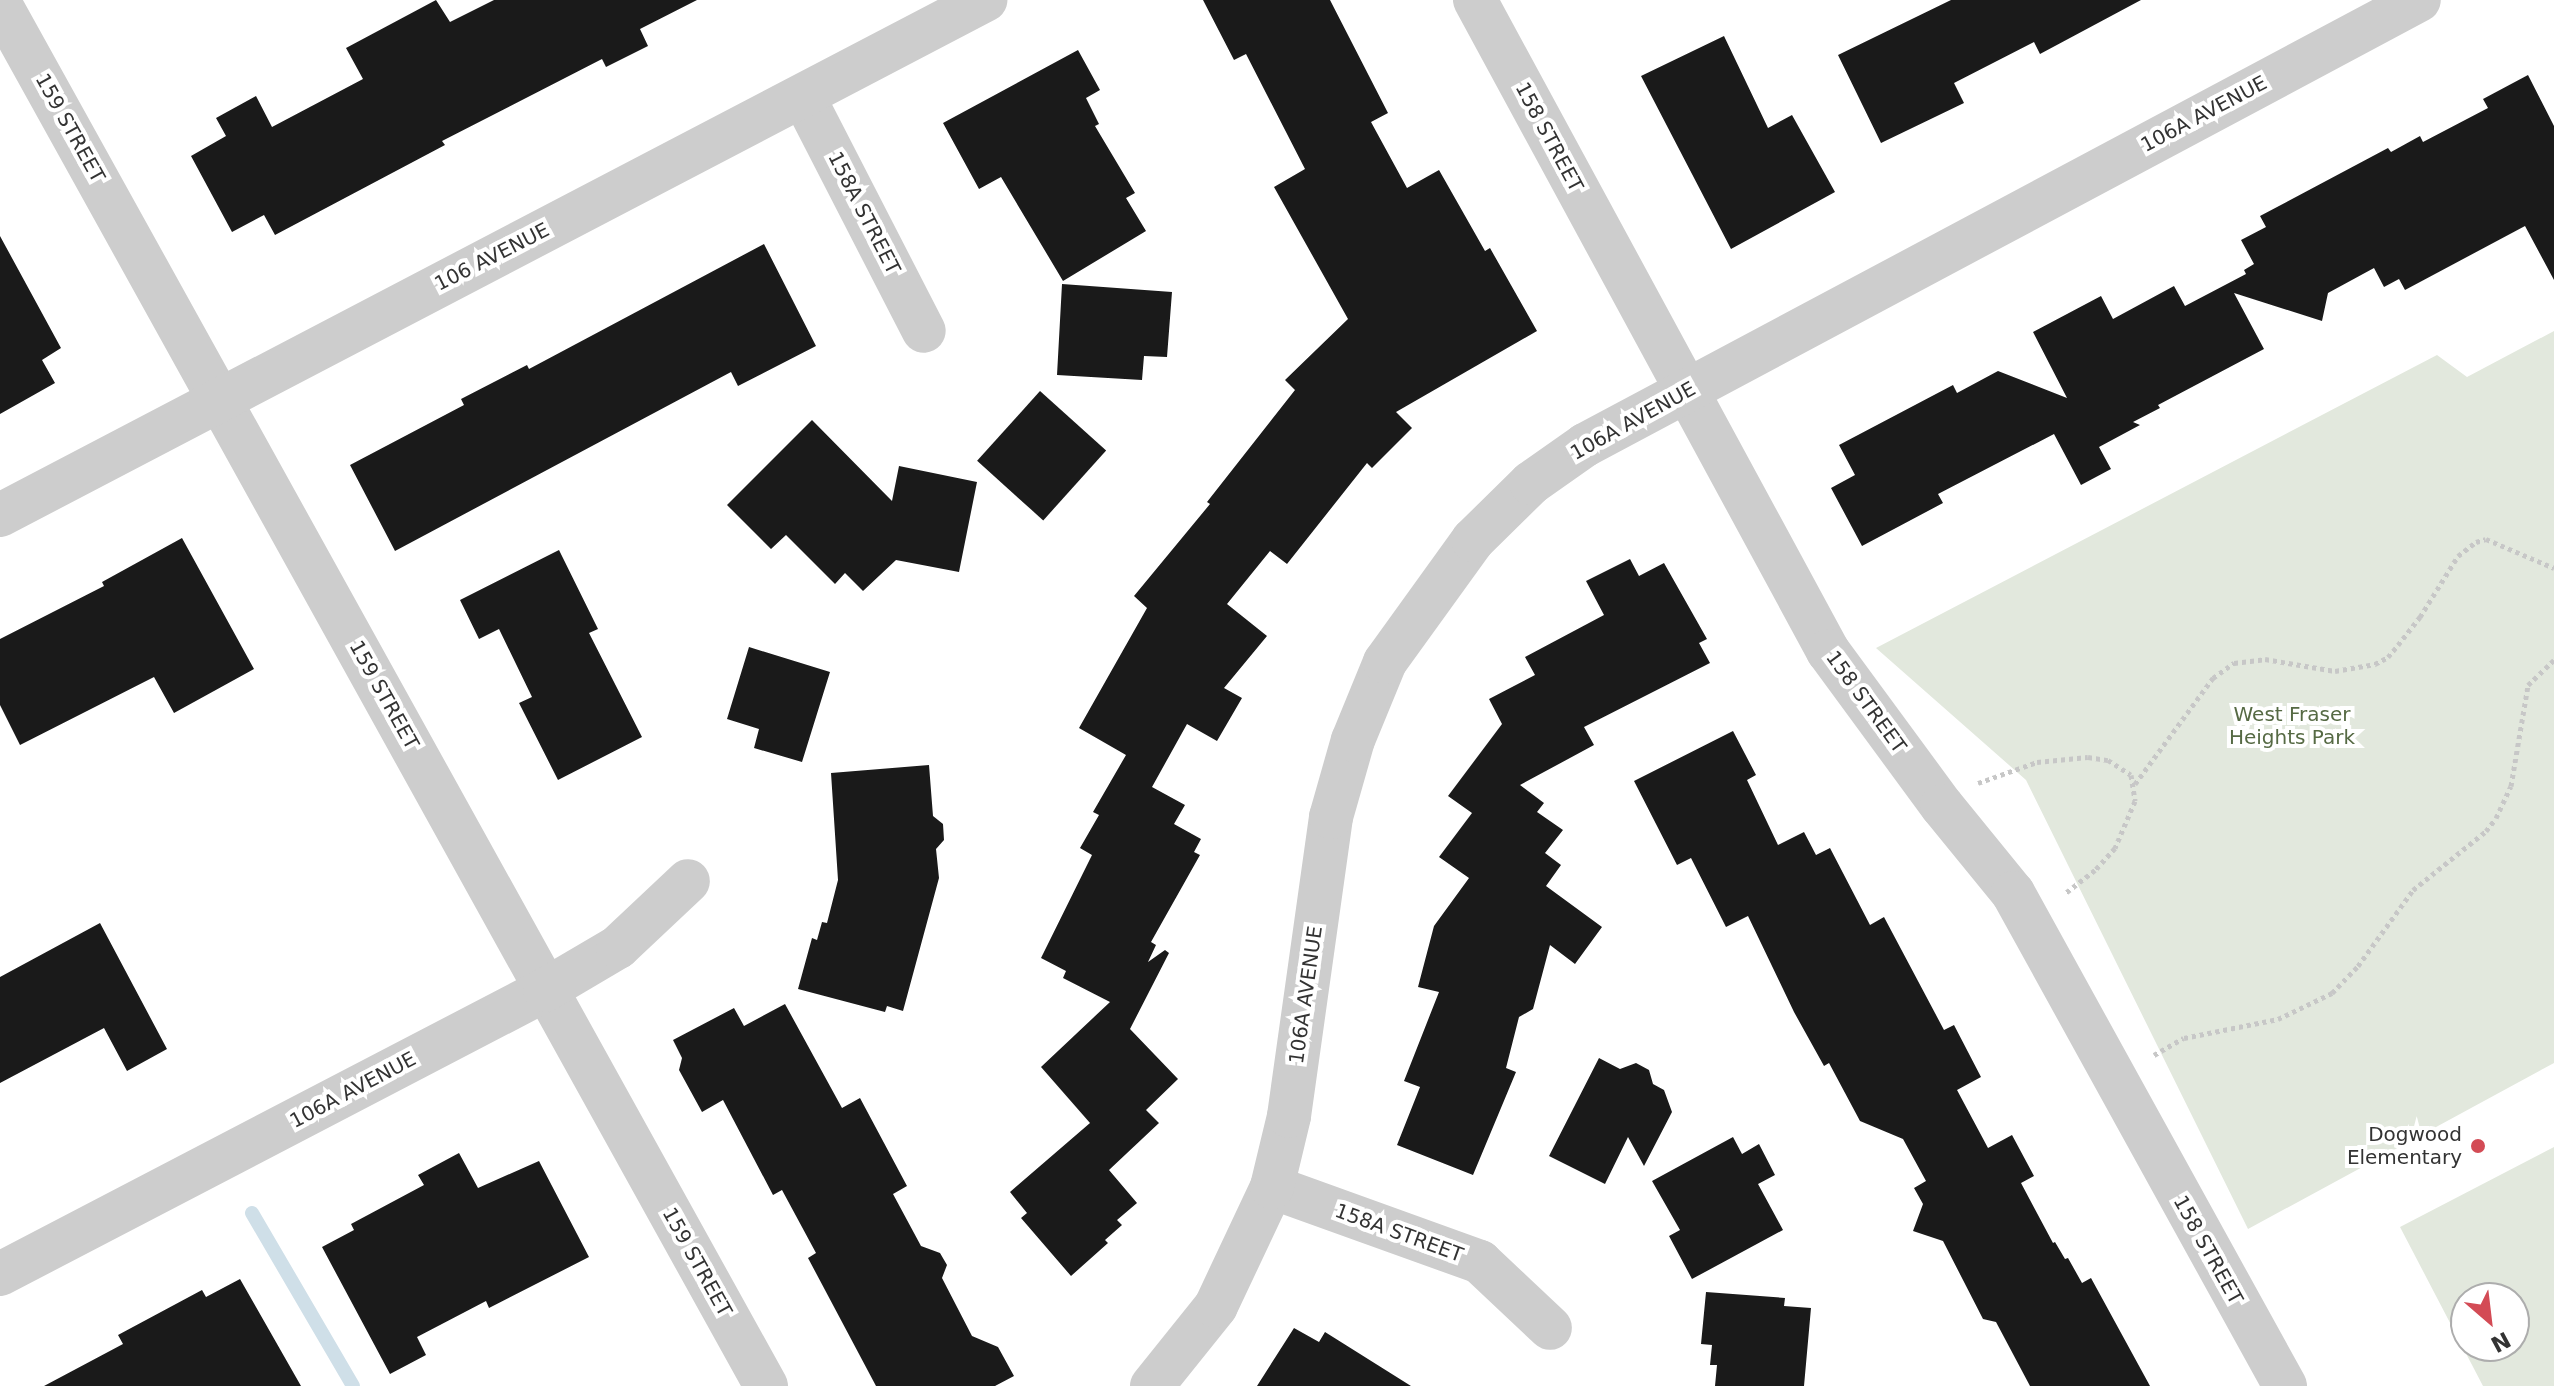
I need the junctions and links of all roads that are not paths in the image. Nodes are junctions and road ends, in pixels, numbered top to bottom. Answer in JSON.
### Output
{"nodes":[{"id":1,"x":985,"y":0,"type":"edge"},
{"id":2,"x":1475,"y":0,"type":"edge"},
{"id":3,"x":2419,"y":0,"type":"edge"},
{"id":4,"x":0,"y":4,"type":"edge"},
{"id":5,"x":803,"y":96,"type":"junction"},
{"id":6,"x":924,"y":331,"type":"dead end"},
{"id":7,"x":1687,"y":392,"type":"junction"},
{"id":8,"x":222,"y":399,"type":"junction"},
{"id":9,"x":0,"y":515,"type":"edge"},
{"id":10,"x":688,"y":881,"type":"dead end"},
{"id":11,"x":545,"y":990,"type":"junction"},
{"id":12,"x":1272,"y":1187,"type":"junction"},
{"id":13,"x":0,"y":1274,"type":"edge"},
{"id":14,"x":1550,"y":1328,"type":"dead end"},
{"id":15,"x":766,"y":1386,"type":"edge"},
{"id":16,"x":1152,"y":1386,"type":"edge"},
{"id":17,"x":2285,"y":1386,"type":"edge"}],
"edges":[{"from":1,"to":5,"type":"street","name":"106 AVENUE"},
{"from":2,"to":7,"type":"street","name":"158 STREET"},
{"from":3,"to":7,"type":"street","name":"106A AVENUE"},
{"from":4,"to":8,"type":"street","name":"159 STREET"},
{"from":5,"to":6,"type":"street","name":"158A STREET"},
{"from":5,"to":8,"type":"street","name":"106 AVENUE"},
{"from":7,"to":12,"type":"street","name":"106A AVENUE"},
{"from":7,"to":17,"type":"street","name":"158 STREET"},
{"from":8,"to":9,"type":"street","name":"106 AVENUE"},
{"from":8,"to":11,"type":"street","name":"159 STREET"},
{"from":10,"to":11,"type":"street","name":"106A AVENUE"},
{"from":11,"to":13,"type":"street","name":"106A AVENUE"},
{"from":11,"to":15,"type":"street","name":"159 STREET"},
{"from":12,"to":14,"type":"street","name":"158A STREET"},
{"from":12,"to":16,"type":"street","name":"106A AVENUE"}]}
